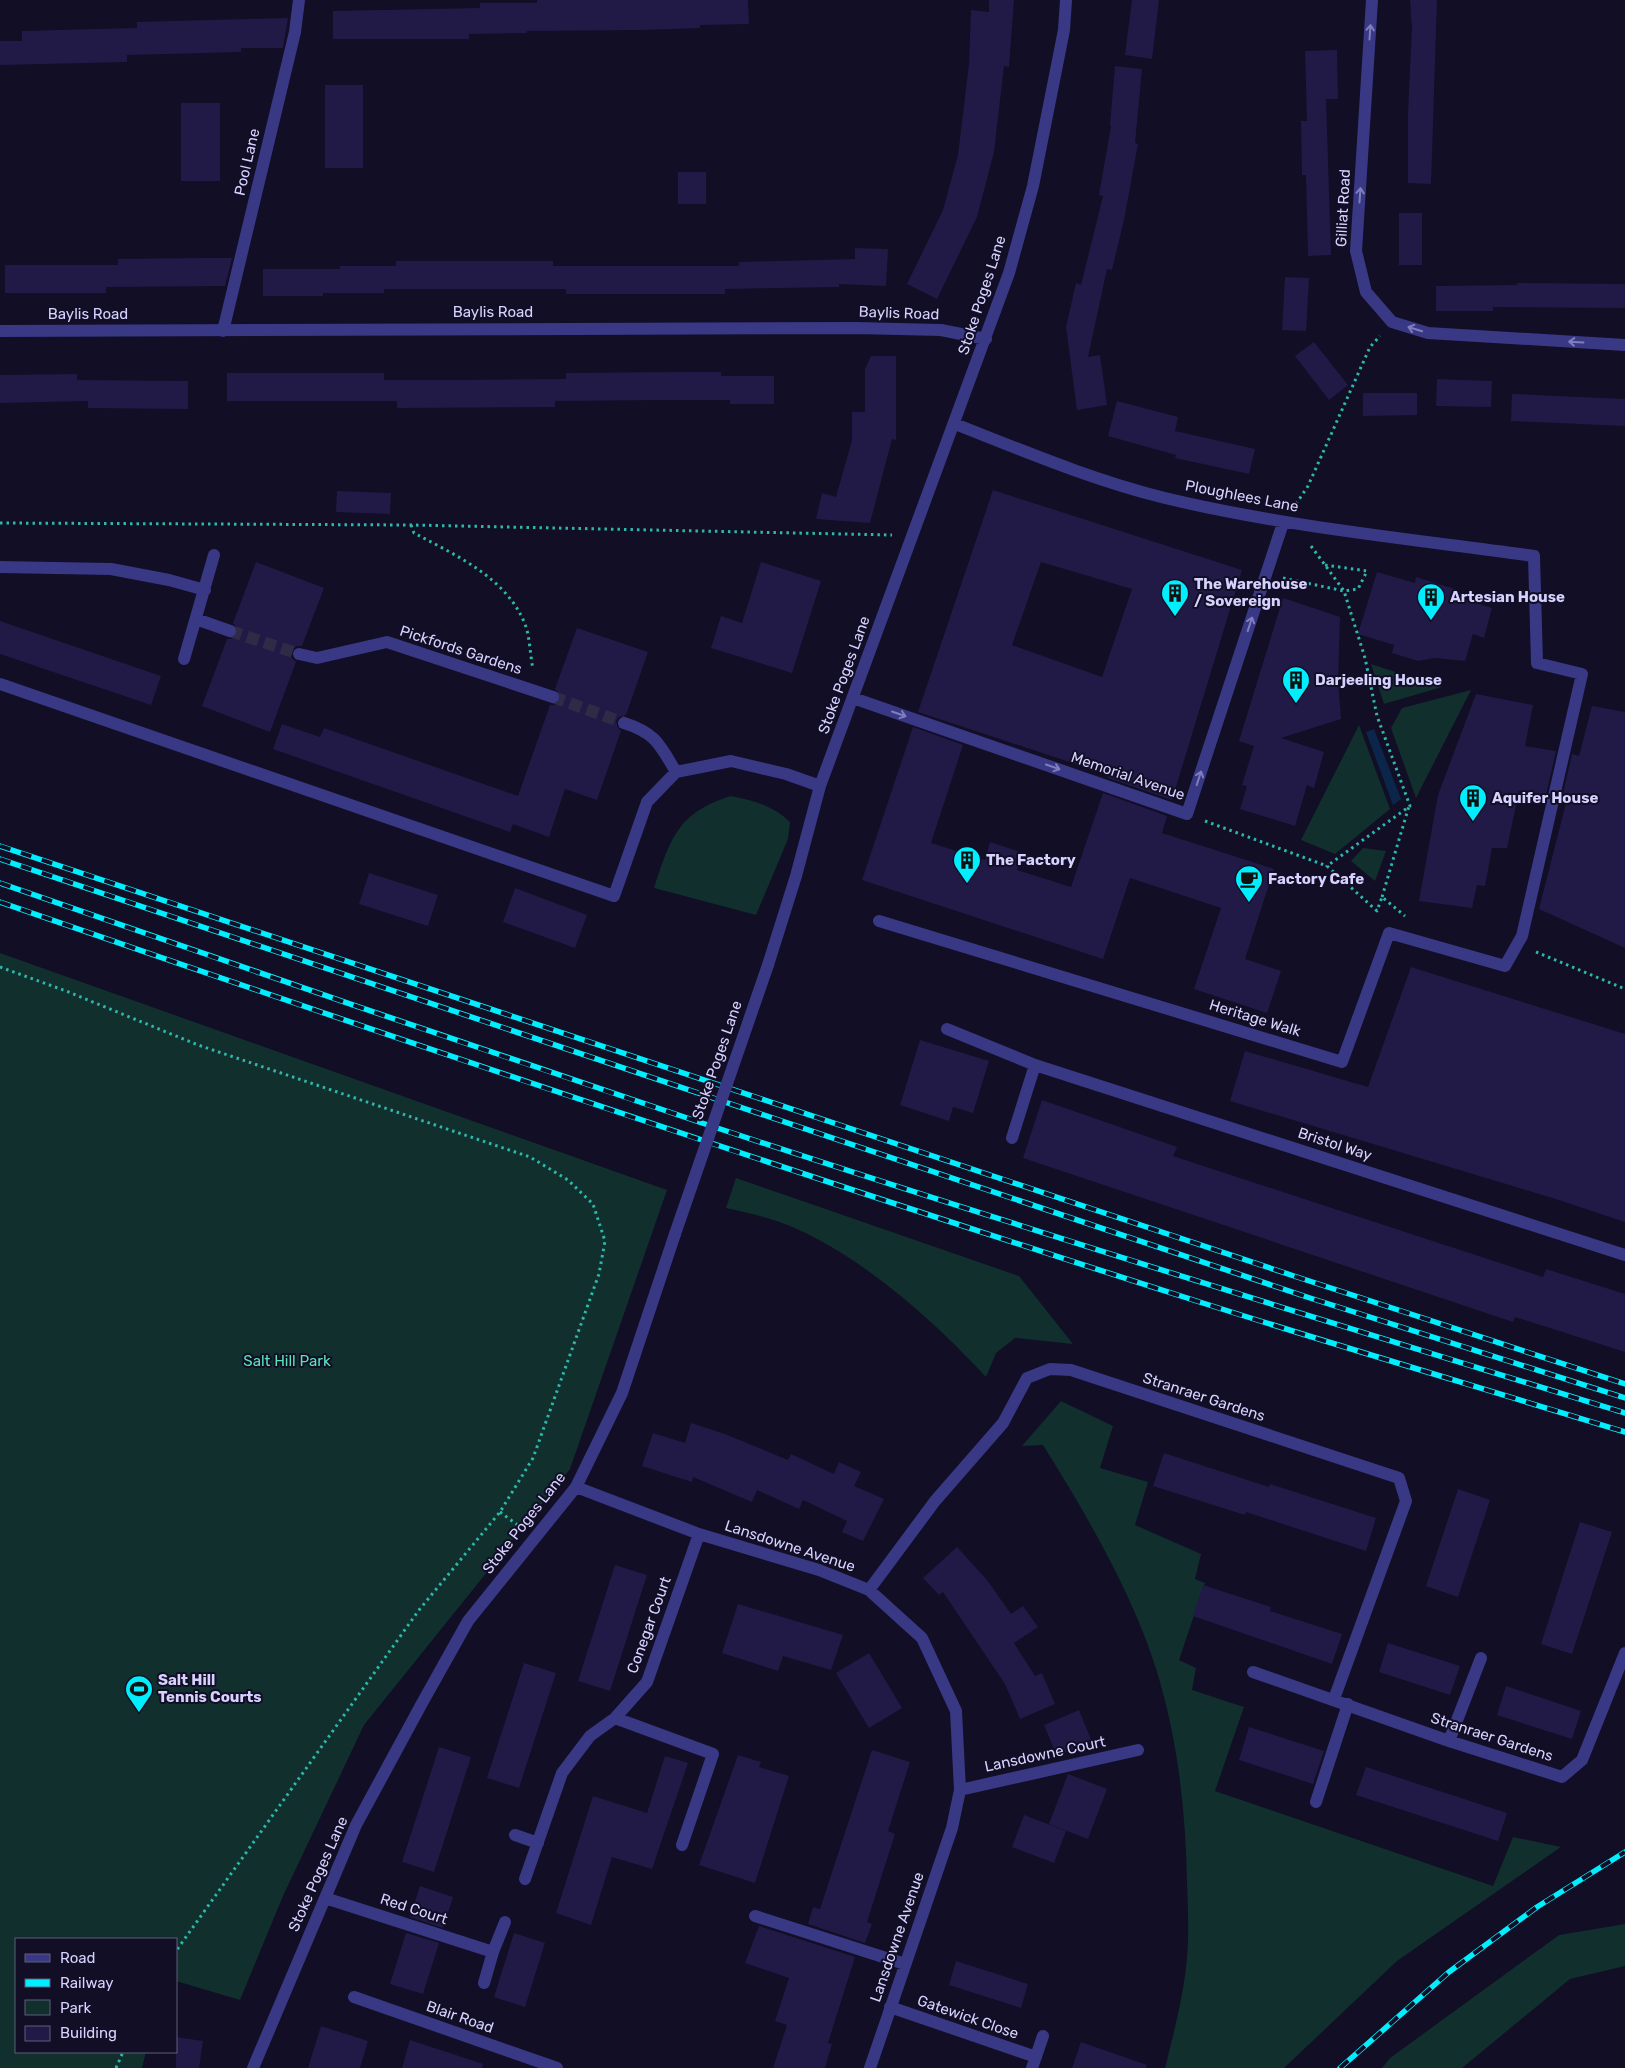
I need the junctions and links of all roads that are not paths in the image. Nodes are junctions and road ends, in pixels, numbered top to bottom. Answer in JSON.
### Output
{"nodes":[{"id":1,"x":299,"y":0,"type":"edge"},
{"id":2,"x":1066,"y":0,"type":"edge"},
{"id":3,"x":1372,"y":0,"type":"edge"},
{"id":4,"x":0,"y":331,"type":"edge"},
{"id":5,"x":223,"y":331,"type":"junction"},
{"id":6,"x":986,"y":339,"type":"junction"},
{"id":7,"x":1625,"y":345,"type":"edge"},
{"id":8,"x":955,"y":424,"type":"junction"},
{"id":9,"x":1283,"y":523,"type":"junction"},
{"id":10,"x":214,"y":555,"type":"dead end"},
{"id":11,"x":1534,"y":556,"type":"joint"},
{"id":12,"x":0,"y":567,"type":"edge"},
{"id":13,"x":205,"y":590,"type":"junction"},
{"id":14,"x":196,"y":619,"type":"junction"},
{"id":15,"x":230,"y":630,"type":"tunnel mouth"},
{"id":16,"x":299,"y":654,"type":"tunnel mouth"},
{"id":17,"x":184,"y":659,"type":"dead end"},
{"id":18,"x":0,"y":684,"type":"edge"},
{"id":19,"x":553,"y":697,"type":"tunnel mouth"},
{"id":20,"x":853,"y":698,"type":"junction"},
{"id":21,"x":624,"y":722,"type":"tunnel mouth"},
{"id":22,"x":676,"y":772,"type":"junction"},
{"id":23,"x":820,"y":786,"type":"junction"},
{"id":24,"x":880,"y":921,"type":"dead end"},
{"id":25,"x":947,"y":1029,"type":"dead end"},
{"id":26,"x":1036,"y":1064,"type":"junction"},
{"id":27,"x":1012,"y":1138,"type":"dead end"},
{"id":28,"x":1625,"y":1255,"type":"edge"},
{"id":29,"x":576,"y":1487,"type":"junction"},
{"id":30,"x":699,"y":1534,"type":"junction"},
{"id":31,"x":869,"y":1590,"type":"junction"},
{"id":32,"x":1625,"y":1653,"type":"edge"},
{"id":33,"x":1481,"y":1658,"type":"dead end"},
{"id":34,"x":1253,"y":1672,"type":"dead end"},
{"id":35,"x":1334,"y":1699,"type":"junction"},
{"id":36,"x":1348,"y":1704,"type":"junction"},
{"id":37,"x":615,"y":1718,"type":"junction"},
{"id":38,"x":1449,"y":1741,"type":"junction"},
{"id":39,"x":1138,"y":1750,"type":"dead end"},
{"id":40,"x":960,"y":1790,"type":"junction"},
{"id":41,"x":1316,"y":1802,"type":"dead end"},
{"id":42,"x":515,"y":1835,"type":"dead end"},
{"id":43,"x":538,"y":1843,"type":"junction"},
{"id":44,"x":682,"y":1845,"type":"dead end"},
{"id":45,"x":525,"y":1879,"type":"dead end"},
{"id":46,"x":325,"y":1898,"type":"junction"},
{"id":47,"x":755,"y":1916,"type":"dead end"},
{"id":48,"x":505,"y":1922,"type":"dead end"},
{"id":49,"x":492,"y":1952,"type":"junction"},
{"id":50,"x":905,"y":1964,"type":"junction"},
{"id":51,"x":484,"y":1983,"type":"dead end"},
{"id":52,"x":354,"y":1997,"type":"dead end"},
{"id":53,"x":890,"y":2007,"type":"junction"},
{"id":54,"x":1043,"y":2036,"type":"dead end"},
{"id":55,"x":1034,"y":2062,"type":"edge"},
{"id":56,"x":252,"y":2068,"type":"edge"},
{"id":57,"x":557,"y":2068,"type":"edge"},
{"id":58,"x":870,"y":2068,"type":"edge"}],
"edges":[{"from":1,"to":5,"type":"street","name":"Pool Lane"},
{"from":2,"to":6,"type":"street","name":"Stoke Poges Lane"},
{"from":7,"to":3,"type":"street","name":"Gilliat Road","one_way":true},
{"from":4,"to":5,"type":"street","name":"Baylis Road"},
{"from":5,"to":6,"type":"street","name":"Baylis Road"},
{"from":6,"to":8,"type":"street","name":"Stoke Poges Lane"},
{"from":8,"to":9,"type":"street","name":"Ploughlees Lane"},
{"from":8,"to":20,"type":"street","name":"Stoke Poges Lane"},
{"from":9,"to":11,"type":"street","name":"Ploughlees Lane"},
{"from":20,"to":9,"type":"street","name":"Memorial Avenue","one_way":true},
{"from":10,"to":13,"type":"street"},
{"from":11,"to":24,"type":"street","name":"Heritage Walk"},
{"from":12,"to":13,"type":"street"},
{"from":13,"to":14,"type":"street"},
{"from":14,"to":15,"type":"street"},
{"from":14,"to":17,"type":"street"},
{"from":16,"to":19,"type":"street","name":"Pickfords Gardens"},
{"from":18,"to":22,"type":"street"},
{"from":20,"to":23,"type":"street","name":"Stoke Poges Lane"},
{"from":21,"to":22,"type":"street"},
{"from":22,"to":23,"type":"street"},
{"from":23,"to":29,"type":"street","name":"Stoke Poges Lane","bridge":true},
{"from":25,"to":26,"type":"street","name":"Bristol Way"},
{"from":26,"to":27,"type":"street"},
{"from":26,"to":28,"type":"street","name":"Bristol Way"},
{"from":29,"to":30,"type":"street","name":"Lansdowne Avenue"},
{"from":29,"to":46,"type":"street","name":"Stoke Poges Lane"},
{"from":30,"to":31,"type":"street","name":"Lansdowne Avenue"},
{"from":30,"to":37,"type":"street","name":"Conegar Court"},
{"from":31,"to":35,"type":"street","name":"Stranraer Gardens"},
{"from":31,"to":40,"type":"street","name":"Lansdowne Avenue"},
{"from":32,"to":38,"type":"street","name":"Stranraer Gardens"},
{"from":33,"to":38,"type":"street"},
{"from":34,"to":35,"type":"street","name":"Stranraer Gardens"},
{"from":35,"to":36,"type":"street","name":"Stranraer Gardens"},
{"from":36,"to":38,"type":"street","name":"Stranraer Gardens"},
{"from":36,"to":41,"type":"street"},
{"from":37,"to":43,"type":"street","name":"Conegar Court"},
{"from":37,"to":44,"type":"street"},
{"from":39,"to":40,"type":"street","name":"Lansdowne Court"},
{"from":40,"to":50,"type":"street","name":"Lansdowne Avenue"},
{"from":42,"to":43,"type":"street"},
{"from":43,"to":45,"type":"street","name":"Conegar Court"},
{"from":46,"to":49,"type":"street","name":"Red Court"},
{"from":46,"to":56,"type":"street","name":"Stoke Poges Lane"},
{"from":47,"to":50,"type":"street"},
{"from":48,"to":49,"type":"street"},
{"from":49,"to":51,"type":"street"},
{"from":50,"to":53,"type":"street","name":"Lansdowne Avenue"},
{"from":52,"to":57,"type":"street","name":"Blair Road"},
{"from":53,"to":55,"type":"street","name":"Gatewick Close"},
{"from":53,"to":58,"type":"street","name":"Lansdowne Avenue"},
{"from":54,"to":55,"type":"street","name":"Gatewick Close"}]}
